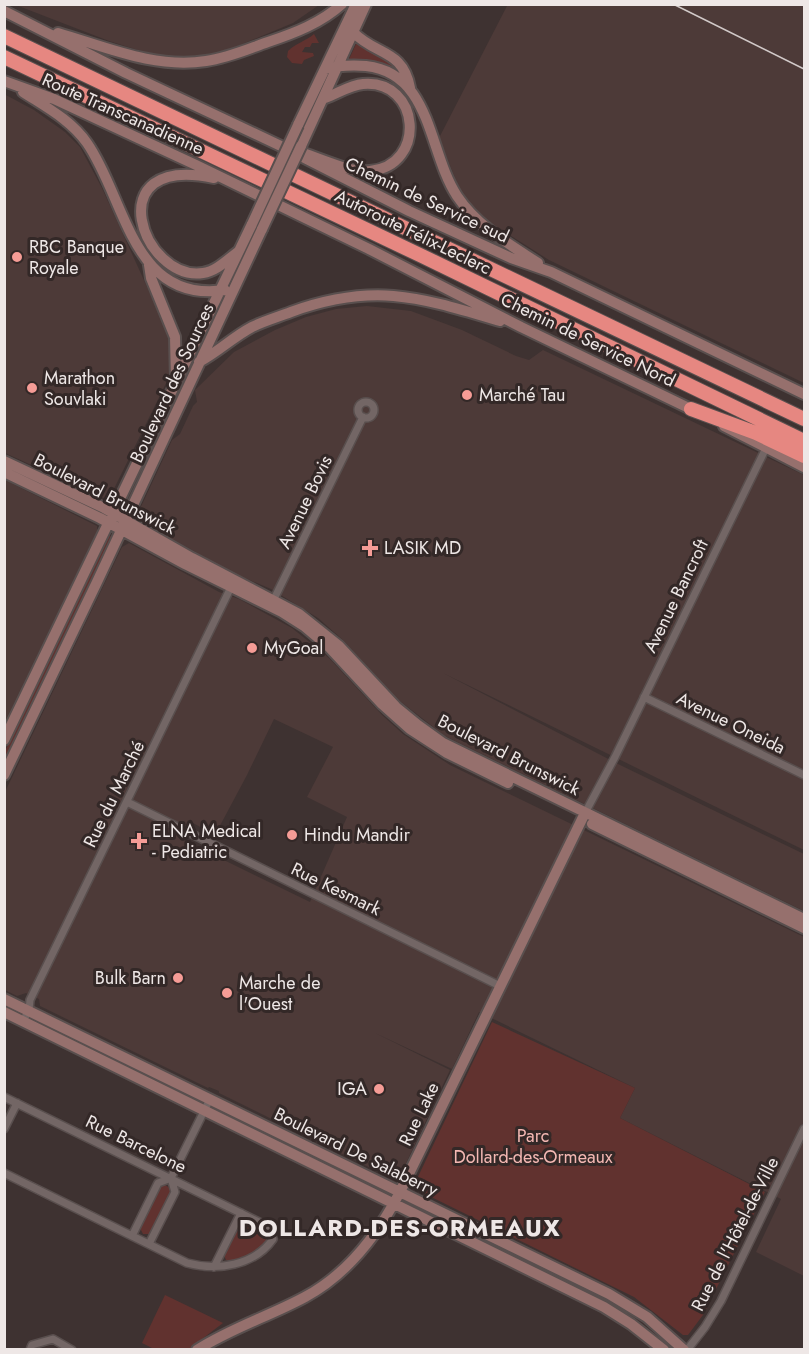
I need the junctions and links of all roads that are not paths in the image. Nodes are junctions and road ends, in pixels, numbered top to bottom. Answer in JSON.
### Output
{"nodes":[{"id":1,"x":342,"y":4,"type":"edge"},
{"id":2,"x":356,"y":4,"type":"edge"},
{"id":3,"x":366,"y":4,"type":"edge"},
{"id":4,"x":4,"y":11,"type":"edge"},
{"id":5,"x":40,"y":28,"type":"junction"},
{"id":6,"x":353,"y":32,"type":"junction"},
{"id":7,"x":4,"y":36,"type":"edge"},
{"id":8,"x":4,"y":57,"type":"edge"},
{"id":9,"x":338,"y":66,"type":"junction"},
{"id":10,"x":325,"y":69,"type":"junction"},
{"id":11,"x":7,"y":82,"type":"edge"},
{"id":12,"x":410,"y":88,"type":"junction"},
{"id":13,"x":325,"y":98,"type":"junction"},
{"id":14,"x":303,"y":128,"type":"junction"},
{"id":15,"x":283,"y":147,"type":"junction"},
{"id":16,"x":226,"y":181,"type":"junction"},
{"id":17,"x":257,"y":227,"type":"junction"},
{"id":18,"x":239,"y":251,"type":"junction"},
{"id":19,"x":149,"y":264,"type":"junction"},
{"id":20,"x":550,"y":272,"type":"junction"},
{"id":21,"x":234,"y":288,"type":"junction"},
{"id":22,"x":221,"y":291,"type":"junction"},
{"id":23,"x":520,"y":327,"type":"junction"},
{"id":24,"x":199,"y":362,"type":"junction"},
{"id":25,"x":176,"y":381,"type":"junction"},
{"id":26,"x":804,"y":394,"type":"edge"},
{"id":27,"x":691,"y":409,"type":"junction"},
{"id":28,"x":363,"y":417,"type":"dead end"},
{"id":29,"x":804,"y":419,"type":"edge"},
{"id":30,"x":804,"y":441,"type":"edge"},
{"id":31,"x":766,"y":448,"type":"junction"},
{"id":32,"x":804,"y":456,"type":"edge"},
{"id":33,"x":4,"y":461,"type":"edge"},
{"id":34,"x":804,"y":467,"type":"edge"},
{"id":35,"x":4,"y":472,"type":"edge"},
{"id":36,"x":111,"y":518,"type":"junction"},
{"id":37,"x":124,"y":525,"type":"junction"},
{"id":38,"x":233,"y":583,"type":"junction"},
{"id":39,"x":274,"y":600,"type":"junction"},
{"id":40,"x":644,"y":697,"type":"junction"},
{"id":41,"x":4,"y":740,"type":"edge"},
{"id":42,"x":4,"y":775,"type":"edge"},
{"id":43,"x":804,"y":776,"type":"edge"},
{"id":44,"x":127,"y":802,"type":"junction"},
{"id":45,"x":584,"y":816,"type":"junction"},
{"id":46,"x":804,"y":920,"type":"edge"},
{"id":47,"x":804,"y":928,"type":"edge"},
{"id":48,"x":500,"y":986,"type":"junction"},
{"id":49,"x":4,"y":999,"type":"edge"},
{"id":50,"x":29,"y":1010,"type":"junction"},
{"id":51,"x":4,"y":1012,"type":"edge"},
{"id":52,"x":23,"y":1022,"type":"junction"},
{"id":53,"x":4,"y":1097,"type":"edge"},
{"id":54,"x":210,"y":1099,"type":"junction"},
{"id":55,"x":17,"y":1103,"type":"junction"},
{"id":56,"x":204,"y":1110,"type":"junction"},
{"id":57,"x":4,"y":1129,"type":"edge"},
{"id":58,"x":804,"y":1129,"type":"edge"},
{"id":59,"x":4,"y":1173,"type":"edge"},
{"id":60,"x":171,"y":1178,"type":"junction"},
{"id":61,"x":400,"y":1191,"type":"junction"},
{"id":62,"x":394,"y":1203,"type":"junction"},
{"id":63,"x":241,"y":1213,"type":"junction"},
{"id":64,"x":132,"y":1236,"type":"junction"},
{"id":65,"x":148,"y":1244,"type":"junction"},
{"id":66,"x":214,"y":1267,"type":"junction"},
{"id":67,"x":30,"y":1350,"type":"edge"},
{"id":68,"x":72,"y":1350,"type":"edge"},
{"id":69,"x":197,"y":1350,"type":"edge"},
{"id":70,"x":664,"y":1350,"type":"edge"},
{"id":71,"x":685,"y":1350,"type":"edge"}],
"edges":[{"from":1,"to":5,"type":"main road"},
{"from":2,"to":10,"type":"main road","name":"Boulevard des Sources"},
{"from":3,"to":6,"type":"main road","name":"Boulevard des Sources"},
{"from":4,"to":5,"type":"main road"},
{"from":5,"to":15,"type":"main road","name":"Chemin de Service sud"},
{"from":6,"to":9,"type":"main road","name":"Boulevard des Sources"},
{"from":6,"to":12,"type":"main road"},
{"from":7,"to":29,"type":"highway","name":"Autoroute Félix-Leclerc"},
{"from":8,"to":30,"type":"highway","name":"Autoroute Félix-Leclerc"},
{"from":9,"to":10,"type":"main road"},
{"from":9,"to":12,"type":"main road"},
{"from":9,"to":13,"type":"main road","name":"Boulevard des Sources"},
{"from":10,"to":14,"type":"main road","name":"Boulevard des Sources"},
{"from":11,"to":16,"type":"main road","name":"Route Transcanadienne"},
{"from":11,"to":19,"type":"main road"},
{"from":12,"to":20,"type":"main road"},
{"from":13,"to":14,"type":"main road","name":"Boulevard des Sources"},
{"from":13,"to":15,"type":"main road"},
{"from":14,"to":17,"type":"main road","name":"Boulevard des Sources","bridge":true},
{"from":15,"to":20,"type":"main road","name":"Chemin de Service sud"},
{"from":16,"to":18,"type":"main road"},
{"from":16,"to":23,"type":"main road","name":"Chemin de Service Nord"},
{"from":17,"to":18,"type":"main road","name":"Boulevard des Sources"},
{"from":17,"to":21,"type":"main road","name":"Boulevard des Sources"},
{"from":18,"to":22,"type":"main road","name":"Boulevard des Sources"},
{"from":19,"to":22,"type":"main road"},
{"from":19,"to":25,"type":"main road"},
{"from":20,"to":26,"type":"main road","name":"Chemin de Service sud"},
{"from":21,"to":22,"type":"main road"},
{"from":21,"to":24,"type":"main road","name":"Boulevard des Sources"},
{"from":22,"to":25,"type":"main road","name":"Boulevard des Sources"},
{"from":23,"to":24,"type":"main road"},
{"from":23,"to":27,"type":"main road","name":"Chemin de Service Nord"},
{"from":24,"to":37,"type":"main road","name":"Boulevard des Sources"},
{"from":25,"to":36,"type":"main road","name":"Boulevard des Sources"},
{"from":27,"to":31,"type":"main road","name":"Chemin de Service Nord"},
{"from":27,"to":32,"type":"highway"},
{"from":28,"to":39,"type":"street","name":"Avenue Bovis"},
{"from":31,"to":34,"type":"main road","name":"Chemin de Service Nord"},
{"from":31,"to":40,"type":"street","name":"Avenue Bancroft"},
{"from":33,"to":36,"type":"main road","name":"Boulevard Brunswick"},
{"from":35,"to":36,"type":"main road","name":"Boulevard Brunswick"},
{"from":36,"to":37,"type":"main road","name":"Boulevard Brunswick"},
{"from":36,"to":41,"type":"main road","name":"Boulevard des Sources"},
{"from":37,"to":38,"type":"main road","name":"Boulevard Brunswick"},
{"from":37,"to":42,"type":"main road","name":"Boulevard des Sources"},
{"from":38,"to":39,"type":"main road","name":"Boulevard Brunswick"},
{"from":38,"to":44,"type":"street","name":"Rue du Marché"},
{"from":38,"to":45,"type":"main road","name":"Boulevard Brunswick"},
{"from":39,"to":45,"type":"main road","name":"Boulevard Brunswick"},
{"from":40,"to":43,"type":"street","name":"Avenue Oneida"},
{"from":40,"to":45,"type":"street","name":"Avenue Bancroft"},
{"from":44,"to":48,"type":"street","name":"Rue Kesmark"},
{"from":44,"to":50,"type":"street","name":"Rue du Marché"},
{"from":45,"to":46,"type":"main road","name":"Boulevard Brunswick"},
{"from":45,"to":47,"type":"main road","name":"Boulevard Brunswick"},
{"from":45,"to":48,"type":"main road","name":"Rue Lake"},
{"from":48,"to":61,"type":"main road","name":"Rue Lake"},
{"from":49,"to":50,"type":"main road","name":"Boulevard De Salaberry"},
{"from":50,"to":52,"type":"street","name":"Rue du Marché"},
{"from":50,"to":54,"type":"main road","name":"Boulevard De Salaberry"},
{"from":51,"to":52,"type":"main road","name":"Boulevard De Salaberry"},
{"from":52,"to":56,"type":"main road","name":"Boulevard De Salaberry"},
{"from":53,"to":55,"type":"street","name":"Rue Barcelone"},
{"from":54,"to":56,"type":"street"},
{"from":54,"to":61,"type":"main road","name":"Boulevard De Salaberry"},
{"from":55,"to":57,"type":"street"},
{"from":55,"to":60,"type":"street","name":"Rue Barcelone"},
{"from":56,"to":60,"type":"street"},
{"from":56,"to":62,"type":"main road","name":"Boulevard De Salaberry"},
{"from":58,"to":71,"type":"street","name":"Rue de l'Hôtel-de-Ville"},
{"from":59,"to":64,"type":"street","name":"Rue Barcelone"},
{"from":60,"to":63,"type":"street","name":"Rue Barcelone"},
{"from":60,"to":64,"type":"street"},
{"from":60,"to":65,"type":"street"},
{"from":61,"to":62,"type":"main road","name":"Rue Lake"},
{"from":61,"to":71,"type":"main road","name":"Boulevard De Salaberry"},
{"from":62,"to":69,"type":"main road","name":"Rue Lake"},
{"from":62,"to":70,"type":"main road","name":"Boulevard De Salaberry"},
{"from":63,"to":66,"type":"street"},
{"from":63,"to":66,"type":"street","name":"Rue Barcelone"},
{"from":64,"to":65,"type":"street","name":"Rue Barcelone"},
{"from":65,"to":66,"type":"street","name":"Rue Barcelone"},
{"from":67,"to":68,"type":"street"}]}
